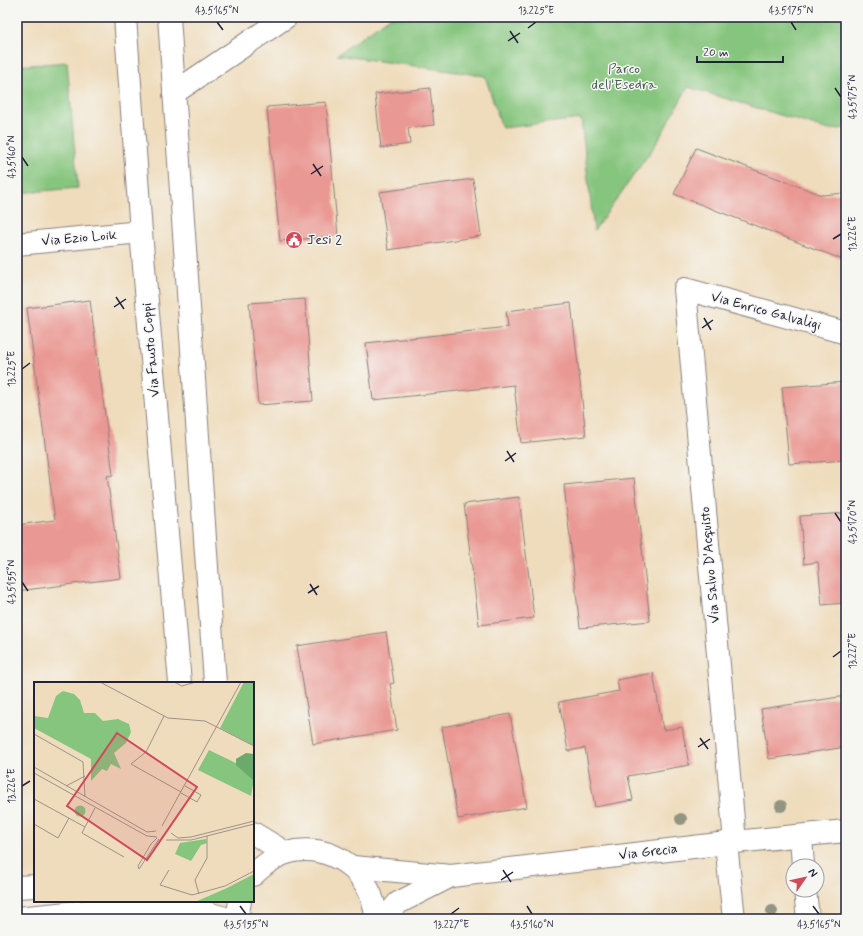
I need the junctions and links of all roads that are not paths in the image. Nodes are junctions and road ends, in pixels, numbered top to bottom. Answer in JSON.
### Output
{"nodes":[{"id":1,"x":125,"y":17,"type":"edge"},
{"id":2,"x":169,"y":17,"type":"edge"},
{"id":3,"x":286,"y":17,"type":"edge"},
{"id":4,"x":174,"y":93,"type":"junction"},
{"id":5,"x":141,"y":232,"type":"junction"},
{"id":6,"x":17,"y":244,"type":"edge"},
{"id":7,"x":685,"y":289,"type":"joint"},
{"id":8,"x":846,"y":333,"type":"edge"},
{"id":9,"x":180,"y":682,"type":"edge"},
{"id":10,"x":215,"y":682,"type":"edge"},
{"id":11,"x":846,"y":831,"type":"edge"},
{"id":12,"x":254,"y":834,"type":"edge"},
{"id":13,"x":801,"y":836,"type":"junction"},
{"id":14,"x":730,"y":842,"type":"junction"},
{"id":15,"x":286,"y":853,"type":"junction"},
{"id":16,"x":802,"y":858,"type":"edge"},
{"id":17,"x":353,"y":867,"type":"junction"},
{"id":18,"x":254,"y":875,"type":"edge"},
{"id":19,"x":450,"y":876,"type":"junction"},
{"id":20,"x":34,"y":886,"type":"edge"},
{"id":21,"x":17,"y":887,"type":"edge"},
{"id":22,"x":806,"y":898,"type":"edge"},
{"id":23,"x":240,"y":902,"type":"edge"},
{"id":24,"x":17,"y":918,"type":"edge"},
{"id":25,"x":229,"y":919,"type":"edge"},
{"id":26,"x":237,"y":919,"type":"edge"},
{"id":27,"x":376,"y":919,"type":"edge"},
{"id":28,"x":385,"y":919,"type":"edge"},
{"id":29,"x":734,"y":919,"type":"edge"},
{"id":30,"x":808,"y":919,"type":"edge"}],
"edges":[{"from":1,"to":5,"type":"street","name":"Via Fausto Coppi"},
{"from":2,"to":4,"type":"street"},
{"from":3,"to":4,"type":"street"},
{"from":4,"to":10,"type":"street"},
{"from":5,"to":6,"type":"street","name":"Via Ezio Loik"},
{"from":5,"to":9,"type":"street","name":"Via Fausto Coppi"},
{"from":7,"to":8,"type":"street","name":"Via Enrico Galvaligi"},
{"from":7,"to":14,"type":"street","name":"Via Salvo D'Acquisto"},
{"from":11,"to":13,"type":"street","name":"Via Grecia"},
{"from":12,"to":15,"type":"street"},
{"from":13,"to":14,"type":"street","name":"Via Grecia"},
{"from":13,"to":16,"type":"street"},
{"from":14,"to":19,"type":"street","name":"Via Grecia"},
{"from":14,"to":29,"type":"street","name":"Via Salvo D'Acquisto"},
{"from":15,"to":17,"type":"street"},
{"from":15,"to":18,"type":"street"},
{"from":17,"to":19,"type":"street","name":"Via Grecia"},
{"from":17,"to":27,"type":"street"},
{"from":19,"to":28,"type":"street","name":"Via Grecia"},
{"from":20,"to":21,"type":"street"},
{"from":22,"to":30,"type":"street"},
{"from":23,"to":26,"type":"street"},
{"from":24,"to":25,"type":"street"}]}
